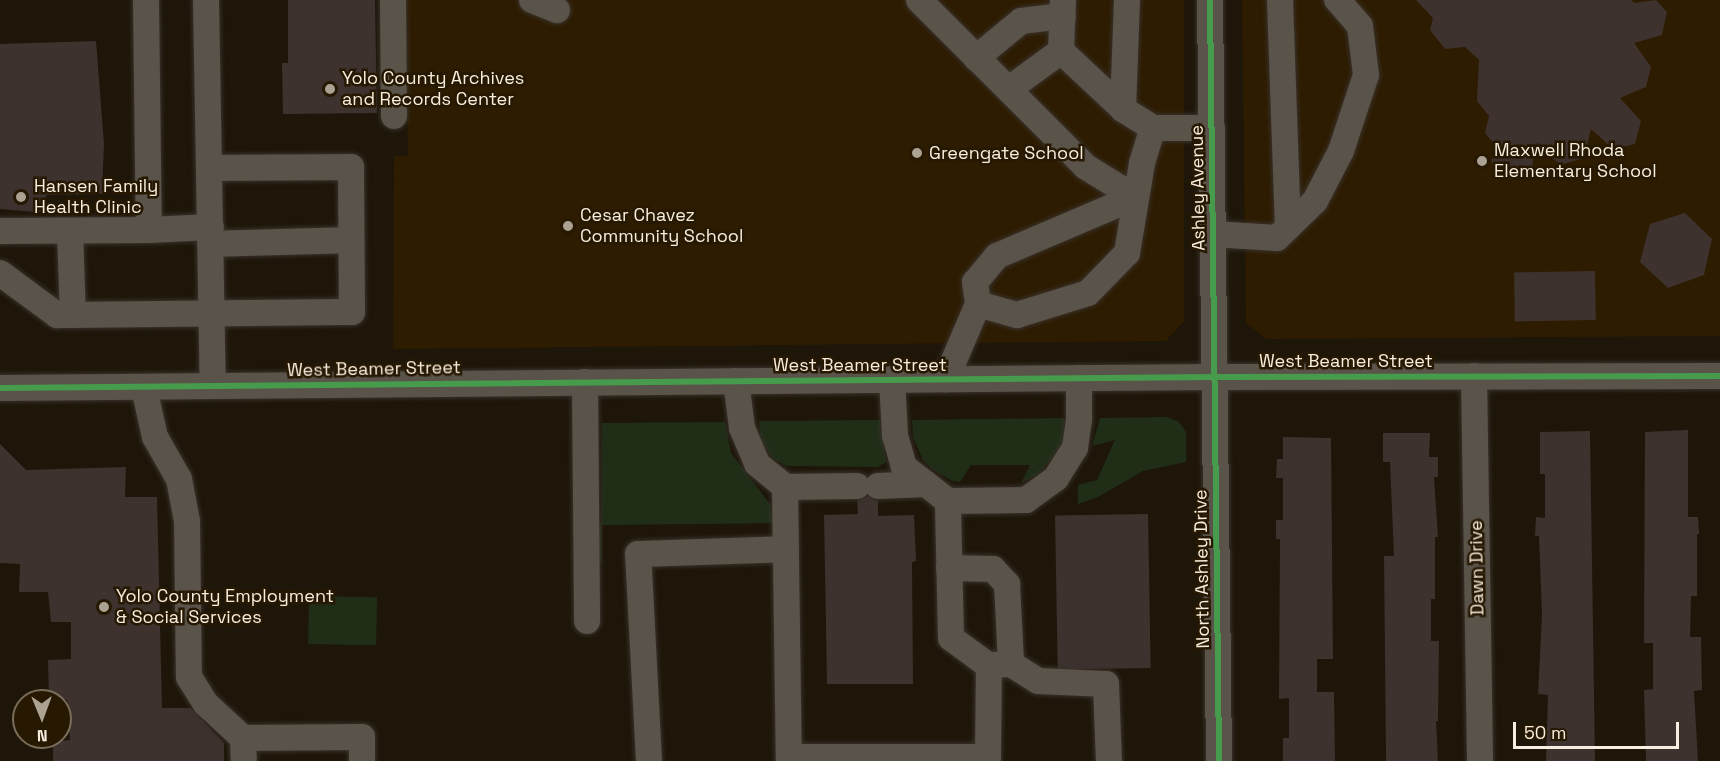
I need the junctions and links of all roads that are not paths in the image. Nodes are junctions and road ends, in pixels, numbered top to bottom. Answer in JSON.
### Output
{"nodes":[{"id":1,"x":146,"y":0,"type":"edge"},
{"id":2,"x":206,"y":0,"type":"edge"},
{"id":3,"x":393,"y":0,"type":"edge"},
{"id":4,"x":532,"y":0,"type":"edge"},
{"id":5,"x":919,"y":0,"type":"edge"},
{"id":6,"x":1127,"y":0,"type":"edge"},
{"id":7,"x":1210,"y":0,"type":"edge"},
{"id":8,"x":1280,"y":0,"type":"edge"},
{"id":9,"x":1336,"y":0,"type":"edge"},
{"id":10,"x":1063,"y":8,"type":"edge"},
{"id":11,"x":557,"y":9,"type":"dead end"},
{"id":12,"x":1061,"y":51,"type":"junction"},
{"id":13,"x":976,"y":58,"type":"junction"},
{"id":14,"x":1009,"y":89,"type":"junction"},
{"id":15,"x":1122,"y":109,"type":"junction"},
{"id":16,"x":394,"y":116,"type":"dead end"},
{"id":17,"x":1212,"y":128,"type":"junction"},
{"id":18,"x":1153,"y":129,"type":"junction"},
{"id":19,"x":209,"y":168,"type":"junction"},
{"id":20,"x":1135,"y":197,"type":"junction"},
{"id":21,"x":1288,"y":227,"type":"junction"},
{"id":22,"x":149,"y":230,"type":"junction"},
{"id":23,"x":0,"y":231,"type":"edge"},
{"id":24,"x":70,"y":231,"type":"junction"},
{"id":25,"x":1213,"y":234,"type":"junction"},
{"id":26,"x":211,"y":235,"type":"junction"},
{"id":27,"x":351,"y":240,"type":"junction"},
{"id":28,"x":0,"y":273,"type":"edge"},
{"id":29,"x":978,"y":304,"type":"junction"},
{"id":30,"x":212,"y":314,"type":"junction"},
{"id":31,"x":73,"y":315,"type":"junction"},
{"id":32,"x":1215,"y":376,"type":"junction"},
{"id":33,"x":1474,"y":376,"type":"junction"},
{"id":34,"x":1720,"y":376,"type":"edge"},
{"id":35,"x":1079,"y":378,"type":"junction"},
{"id":36,"x":892,"y":379,"type":"junction"},
{"id":37,"x":946,"y":379,"type":"junction"},
{"id":38,"x":735,"y":381,"type":"junction"},
{"id":39,"x":585,"y":382,"type":"junction"},
{"id":40,"x":213,"y":386,"type":"junction"},
{"id":41,"x":0,"y":388,"type":"edge"},
{"id":42,"x":144,"y":388,"type":"junction"},
{"id":43,"x":926,"y":484,"type":"junction"},
{"id":44,"x":785,"y":487,"type":"junction"},
{"id":45,"x":948,"y":501,"type":"junction"},
{"id":46,"x":786,"y":549,"type":"junction"},
{"id":47,"x":950,"y":568,"type":"junction"},
{"id":48,"x":587,"y":621,"type":"dead end"},
{"id":49,"x":1000,"y":665,"type":"junction"},
{"id":50,"x":244,"y":749,"type":"edge"},
{"id":51,"x":790,"y":759,"type":"edge"},
{"id":52,"x":362,"y":761,"type":"edge"},
{"id":53,"x":648,"y":761,"type":"edge"},
{"id":54,"x":1109,"y":761,"type":"edge"},
{"id":55,"x":1219,"y":761,"type":"edge"},
{"id":56,"x":1480,"y":761,"type":"edge"}],
"edges":[{"from":1,"to":22,"type":"street"},
{"from":2,"to":19,"type":"street"},
{"from":3,"to":16,"type":"street"},
{"from":4,"to":11,"type":"street"},
{"from":5,"to":13,"type":"street"},
{"from":6,"to":15,"type":"street"},
{"from":7,"to":17,"type":"street","name":"Ashley Avenue"},
{"from":8,"to":21,"type":"street"},
{"from":9,"to":21,"type":"street"},
{"from":10,"to":12,"type":"street"},
{"from":10,"to":13,"type":"street"},
{"from":12,"to":14,"type":"street"},
{"from":12,"to":15,"type":"street"},
{"from":13,"to":14,"type":"street"},
{"from":14,"to":20,"type":"street"},
{"from":15,"to":18,"type":"street"},
{"from":17,"to":18,"type":"street"},
{"from":17,"to":25,"type":"street","name":"Ashley Avenue"},
{"from":18,"to":20,"type":"street"},
{"from":19,"to":26,"type":"street"},
{"from":19,"to":27,"type":"street"},
{"from":20,"to":29,"type":"street"},
{"from":20,"to":29,"type":"street"},
{"from":21,"to":25,"type":"street"},
{"from":22,"to":24,"type":"street"},
{"from":22,"to":26,"type":"street"},
{"from":23,"to":24,"type":"street"},
{"from":24,"to":31,"type":"street"},
{"from":25,"to":32,"type":"street","name":"Ashley Avenue"},
{"from":26,"to":27,"type":"street"},
{"from":26,"to":30,"type":"street"},
{"from":27,"to":30,"type":"street"},
{"from":28,"to":31,"type":"street"},
{"from":29,"to":37,"type":"street"},
{"from":30,"to":31,"type":"street"},
{"from":30,"to":40,"type":"street"},
{"from":32,"to":33,"type":"street","name":"West Beamer Street"},
{"from":32,"to":35,"type":"street","name":"West Beamer Street"},
{"from":32,"to":55,"type":"street","name":"North Ashley Drive"},
{"from":33,"to":34,"type":"street","name":"West Beamer Street"},
{"from":33,"to":56,"type":"street","name":"Dawn Drive"},
{"from":35,"to":37,"type":"street","name":"West Beamer Street"},
{"from":35,"to":45,"type":"street"},
{"from":36,"to":37,"type":"street","name":"West Beamer Street"},
{"from":36,"to":38,"type":"street","name":"West Beamer Street"},
{"from":36,"to":43,"type":"street"},
{"from":38,"to":39,"type":"street","name":"West Beamer Street"},
{"from":38,"to":44,"type":"street"},
{"from":39,"to":40,"type":"street","name":"West Beamer Street"},
{"from":39,"to":48,"type":"street"},
{"from":40,"to":42,"type":"street","name":"West Beamer Street"},
{"from":41,"to":42,"type":"street","name":"West Beamer Street"},
{"from":42,"to":50,"type":"street"},
{"from":43,"to":44,"type":"street"},
{"from":43,"to":45,"type":"street"},
{"from":44,"to":46,"type":"street"},
{"from":45,"to":47,"type":"street"},
{"from":46,"to":51,"type":"street"},
{"from":46,"to":53,"type":"street"},
{"from":47,"to":49,"type":"street"},
{"from":47,"to":49,"type":"street"},
{"from":49,"to":51,"type":"street"},
{"from":49,"to":54,"type":"street"},
{"from":50,"to":52,"type":"street"}]}
